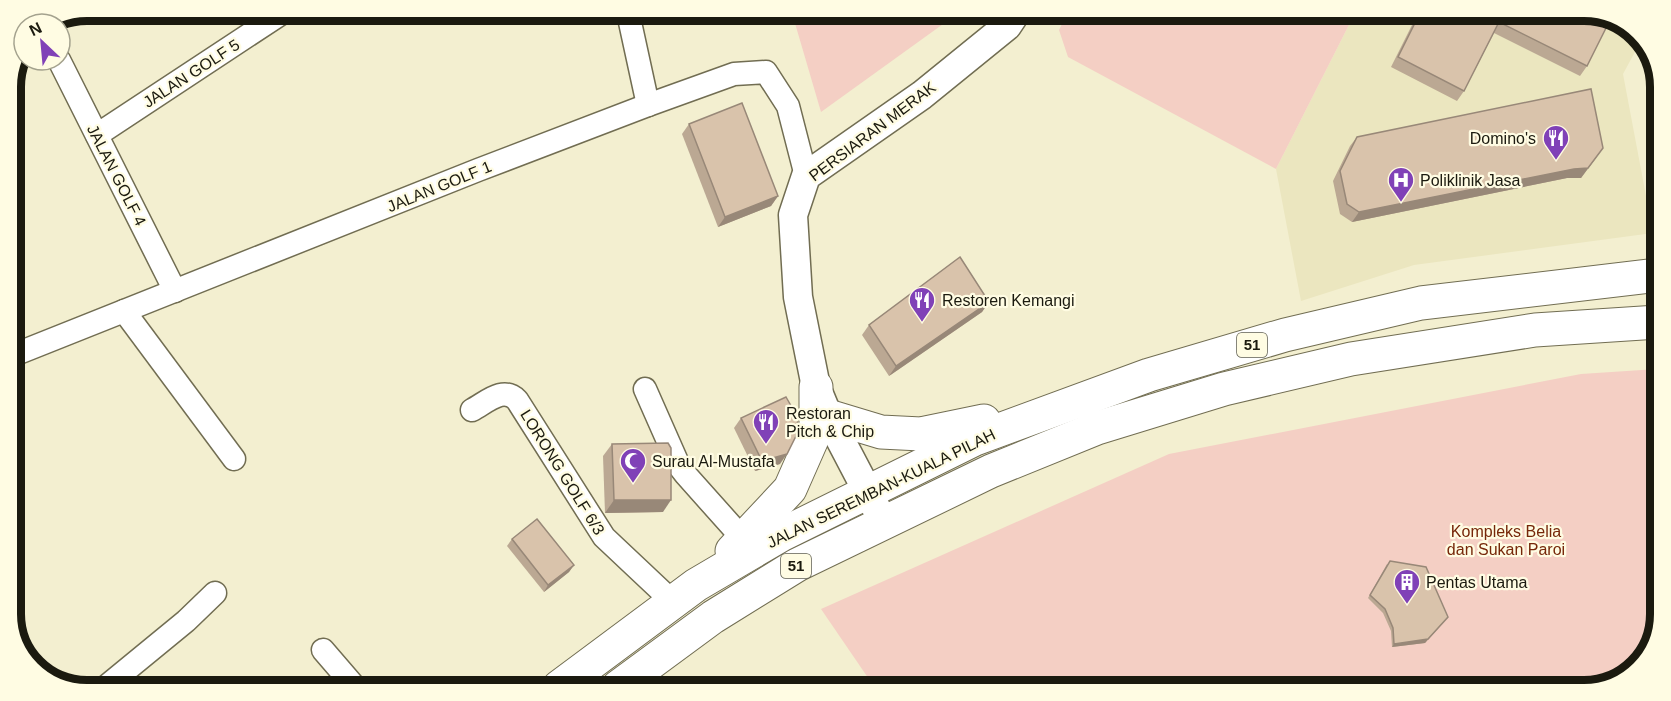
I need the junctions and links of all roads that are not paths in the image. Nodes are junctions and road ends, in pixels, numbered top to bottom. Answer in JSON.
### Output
{"nodes":[{"id":1,"x":270,"y":21,"type":"edge"},
{"id":2,"x":630,"y":21,"type":"edge"},
{"id":3,"x":1010,"y":21,"type":"edge"},
{"id":4,"x":65,"y":72,"type":"edge"},
{"id":5,"x":648,"y":105,"type":"junction"},
{"id":6,"x":96,"y":135,"type":"junction"},
{"id":7,"x":806,"y":176,"type":"junction"},
{"id":8,"x":1650,"y":276,"type":"edge"},
{"id":9,"x":175,"y":291,"type":"junction"},
{"id":10,"x":124,"y":311,"type":"junction"},
{"id":11,"x":1650,"y":323,"type":"edge"},
{"id":12,"x":21,"y":352,"type":"edge"},
{"id":13,"x":1125,"y":383,"type":"junction"},
{"id":14,"x":645,"y":389,"type":"dead end"},
{"id":15,"x":822,"y":402,"type":"junction"},
{"id":16,"x":472,"y":410,"type":"dead end"},
{"id":17,"x":234,"y":459,"type":"dead end"},
{"id":18,"x":867,"y":492,"type":"junction"},
{"id":19,"x":884,"y":523,"type":"junction"},
{"id":20,"x":744,"y":540,"type":"junction"},
{"id":21,"x":214,"y":593,"type":"dead end"},
{"id":22,"x":684,"y":594,"type":"junction"},
{"id":23,"x":323,"y":650,"type":"dead end"},
{"id":24,"x":114,"y":680,"type":"edge"},
{"id":25,"x":349,"y":680,"type":"edge"},
{"id":26,"x":568,"y":680,"type":"edge"},
{"id":27,"x":596,"y":680,"type":"edge"},
{"id":28,"x":628,"y":680,"type":"edge"}],
"edges":[{"from":1,"to":6,"type":"street","name":"JALAN GOLF 5"},
{"from":2,"to":5,"type":"street"},
{"from":3,"to":7,"type":"street","name":"PERSIARAN MERAK"},
{"from":4,"to":6,"type":"street","name":"JALAN GOLF 4"},
{"from":5,"to":7,"type":"street","name":"JALAN GOLF 1"},
{"from":5,"to":9,"type":"street","name":"JALAN GOLF 1"},
{"from":6,"to":9,"type":"street","name":"JALAN GOLF 4"},
{"from":7,"to":15,"type":"street","name":"PERSIARAN MERAK"},
{"from":8,"to":13,"type":"highway","name":"JALAN SEREMBAN-KUALA PILAH","number":"51"},
{"from":9,"to":10,"type":"street","name":"JALAN GOLF 1"},
{"from":10,"to":12,"type":"street","name":"JALAN GOLF 1"},
{"from":10,"to":17,"type":"street"},
{"from":11,"to":19,"type":"highway","name":"JALAN SEREMBAN-KUALA PILAH","number":"51"},
{"from":13,"to":15,"type":"highway"},
{"from":13,"to":18,"type":"highway","name":"JALAN SEREMBAN-KUALA PILAH","number":"51"},
{"from":14,"to":20,"type":"street"},
{"from":15,"to":18,"type":"street","name":"PERSIARAN MERAK"},
{"from":15,"to":20,"type":"highway"},
{"from":16,"to":22,"type":"street","name":"LORONG GOLF 6/3"},
{"from":18,"to":19,"type":"street","name":"PERSIARAN MERAK"},
{"from":18,"to":22,"type":"highway","name":"JALAN SEREMBAN-KUALA PILAH","number":"51"},
{"from":19,"to":28,"type":"highway","name":"JALAN SEREMBAN-KUALA PILAH","number":"51"},
{"from":20,"to":22,"type":"highway"},
{"from":21,"to":24,"type":"street"},
{"from":22,"to":26,"type":"highway","name":"JALAN SEREMBAN-KUALA PILAH","number":"51"},
{"from":23,"to":25,"type":"street"},
{"from":27,"to":28,"type":"highway"}]}
